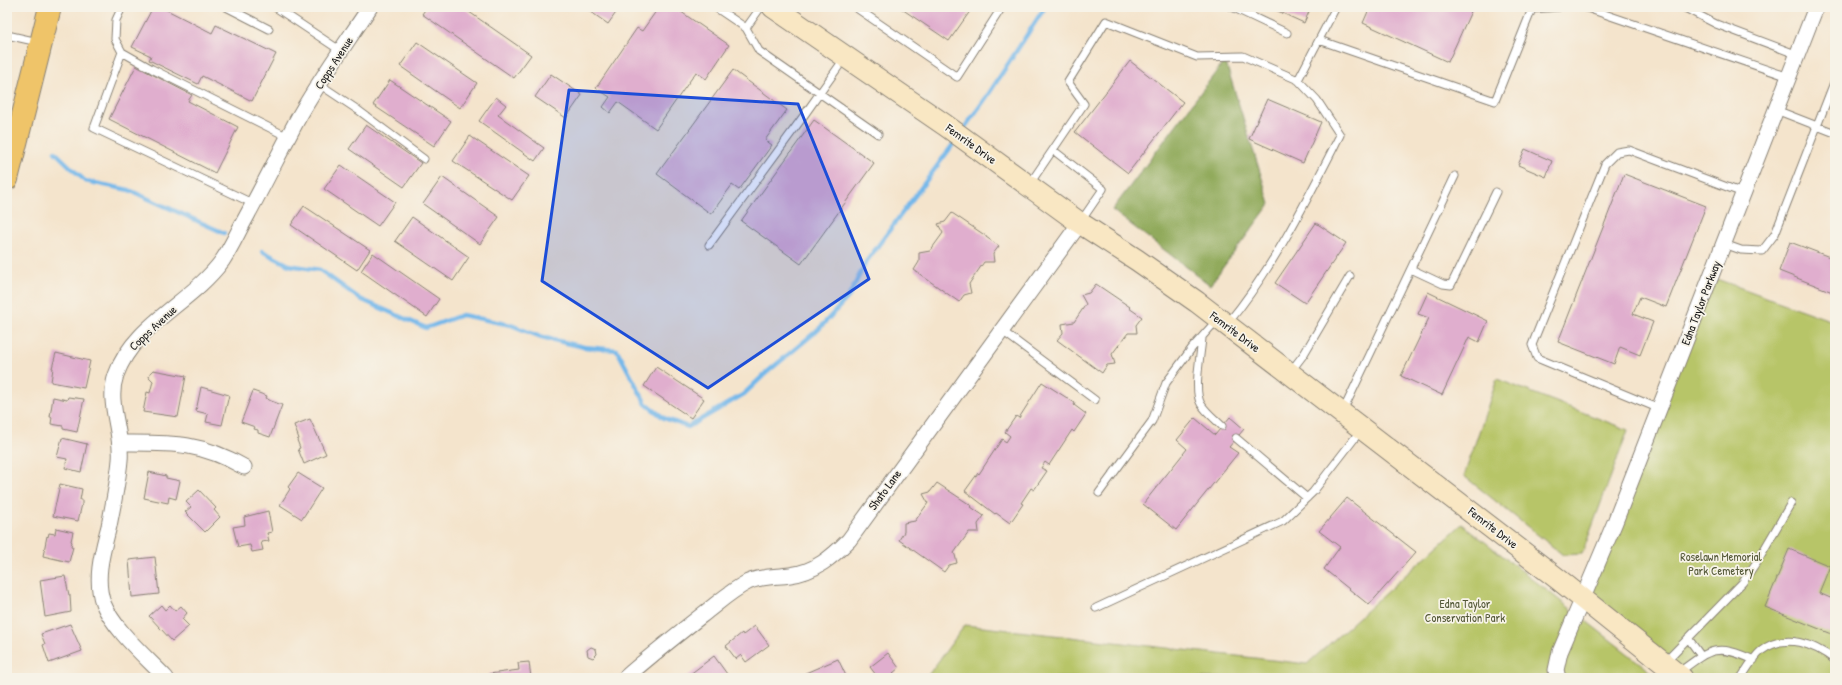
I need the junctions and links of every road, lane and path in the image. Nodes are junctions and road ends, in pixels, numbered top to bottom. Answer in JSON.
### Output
{"nodes":[{"id":1,"x":50,"y":7,"type":"edge"},
{"id":2,"x":122,"y":7,"type":"edge"},
{"id":3,"x":226,"y":7,"type":"edge"},
{"id":4,"x":275,"y":7,"type":"edge"},
{"id":5,"x":370,"y":7,"type":"edge"},
{"id":6,"x":715,"y":7,"type":"edge"},
{"id":7,"x":762,"y":7,"type":"edge"},
{"id":8,"x":773,"y":7,"type":"edge"},
{"id":9,"x":855,"y":7,"type":"edge"},
{"id":10,"x":1002,"y":7,"type":"edge"},
{"id":11,"x":1232,"y":7,"type":"edge"},
{"id":12,"x":1336,"y":7,"type":"edge"},
{"id":13,"x":1559,"y":7,"type":"edge"},
{"id":14,"x":1584,"y":7,"type":"edge"},
{"id":15,"x":1683,"y":7,"type":"edge"},
{"id":16,"x":1816,"y":7,"type":"edge"},
{"id":17,"x":746,"y":28,"type":"junction"},
{"id":18,"x":269,"y":29,"type":"dead end"},
{"id":19,"x":1287,"y":32,"type":"dead end"},
{"id":20,"x":7,"y":35,"type":"edge"},
{"id":21,"x":1319,"y":40,"type":"junction"},
{"id":22,"x":40,"y":43,"type":"junction"},
{"id":23,"x":341,"y":51,"type":"junction"},
{"id":24,"x":122,"y":52,"type":"junction"},
{"id":25,"x":1798,"y":55,"type":"junction"},
{"id":26,"x":845,"y":58,"type":"junction"},
{"id":27,"x":1790,"y":77,"type":"junction"},
{"id":28,"x":1298,"y":80,"type":"junction"},
{"id":29,"x":1835,"y":80,"type":"edge"},
{"id":30,"x":319,"y":84,"type":"junction"},
{"id":31,"x":819,"y":93,"type":"junction"},
{"id":32,"x":1776,"y":110,"type":"junction"},
{"id":33,"x":1817,"y":126,"type":"junction"},
{"id":34,"x":1835,"y":133,"type":"edge"},
{"id":35,"x":878,"y":134,"type":"dead end"},
{"id":36,"x":288,"y":137,"type":"junction"},
{"id":37,"x":1053,"y":150,"type":"junction"},
{"id":38,"x":424,"y":159,"type":"dead end"},
{"id":39,"x":1455,"y":176,"type":"dead end"},
{"id":40,"x":7,"y":179,"type":"edge"},
{"id":41,"x":1028,"y":185,"type":"junction"},
{"id":42,"x":1496,"y":192,"type":"dead end"},
{"id":43,"x":1743,"y":193,"type":"junction"},
{"id":44,"x":254,"y":204,"type":"junction"},
{"id":45,"x":1080,"y":223,"type":"junction"},
{"id":46,"x":1724,"y":244,"type":"junction"},
{"id":47,"x":709,"y":245,"type":"dead end"},
{"id":48,"x":1411,"y":269,"type":"junction"},
{"id":49,"x":1350,"y":276,"type":"dead end"},
{"id":50,"x":1222,"y":322,"type":"junction"},
{"id":51,"x":1001,"y":330,"type":"junction"},
{"id":52,"x":1202,"y":338,"type":"junction"},
{"id":53,"x":1290,"y":373,"type":"junction"},
{"id":54,"x":1095,"y":400,"type":"dead end"},
{"id":55,"x":1660,"y":409,"type":"junction"},
{"id":56,"x":1342,"y":413,"type":"junction"},
{"id":57,"x":1222,"y":426,"type":"dead end"},
{"id":58,"x":1363,"y":429,"type":"junction"},
{"id":59,"x":1236,"y":438,"type":"dead end"},
{"id":60,"x":120,"y":443,"type":"junction"},
{"id":61,"x":244,"y":467,"type":"dead end"},
{"id":62,"x":1099,"y":493,"type":"dead end"},
{"id":63,"x":1307,"y":498,"type":"junction"},
{"id":64,"x":1791,"y":503,"type":"dead end"},
{"id":65,"x":1583,"y":598,"type":"junction"},
{"id":66,"x":1096,"y":608,"type":"dead end"},
{"id":67,"x":1688,"y":638,"type":"junction"},
{"id":68,"x":1701,"y":656,"type":"junction"},
{"id":69,"x":1754,"y":660,"type":"junction"},
{"id":70,"x":1835,"y":660,"type":"edge"},
{"id":71,"x":1674,"y":672,"type":"edge"},
{"id":72,"x":166,"y":678,"type":"edge"},
{"id":73,"x":625,"y":678,"type":"edge"},
{"id":74,"x":1558,"y":678,"type":"edge"},
{"id":75,"x":1741,"y":678,"type":"edge"}],
"edges":[{"from":1,"to":22,"type":"main road"},
{"from":2,"to":24,"type":"lane"},
{"from":3,"to":18,"type":"lane"},
{"from":4,"to":23,"type":"lane"},
{"from":5,"to":23,"type":"street","name":"Copps Avenue"},
{"from":6,"to":17,"type":"lane"},
{"from":7,"to":17,"type":"lane"},
{"from":8,"to":26,"type":"street","name":"Femrite Drive"},
{"from":9,"to":10,"type":"lane"},
{"from":11,"to":19,"type":"lane"},
{"from":12,"to":21,"type":"lane"},
{"from":13,"to":21,"type":"lane"},
{"from":14,"to":27,"type":"lane"},
{"from":15,"to":25,"type":"lane"},
{"from":16,"to":25,"type":"street","name":"Edna Taylor Parkway"},
{"from":17,"to":31,"type":"lane"},
{"from":20,"to":22,"type":"lane"},
{"from":21,"to":28,"type":"lane"},
{"from":22,"to":40,"type":"main road"},
{"from":23,"to":30,"type":"street","name":"Copps Avenue"},
{"from":24,"to":36,"type":"lane"},
{"from":24,"to":44,"type":"lane"},
{"from":25,"to":27,"type":"street","name":"Edna Taylor Parkway"},
{"from":26,"to":31,"type":"lane"},
{"from":26,"to":41,"type":"street","name":"Femrite Drive"},
{"from":27,"to":32,"type":"street","name":"Edna Taylor Parkway"},
{"from":28,"to":37,"type":"lane"},
{"from":28,"to":50,"type":"lane"},
{"from":29,"to":33,"type":"lane"},
{"from":30,"to":36,"type":"street","name":"Copps Avenue"},
{"from":30,"to":38,"type":"lane"},
{"from":31,"to":35,"type":"lane"},
{"from":31,"to":47,"type":"lane"},
{"from":32,"to":33,"type":"lane"},
{"from":32,"to":43,"type":"street","name":"Edna Taylor Parkway"},
{"from":33,"to":34,"type":"lane"},
{"from":33,"to":46,"type":"lane"},
{"from":36,"to":44,"type":"street","name":"Copps Avenue"},
{"from":37,"to":41,"type":"lane"},
{"from":37,"to":45,"type":"lane"},
{"from":39,"to":48,"type":"lane"},
{"from":41,"to":45,"type":"street","name":"Femrite Drive"},
{"from":42,"to":48,"type":"lane"},
{"from":43,"to":46,"type":"street","name":"Edna Taylor Parkway"},
{"from":43,"to":55,"type":"lane"},
{"from":44,"to":60,"type":"street","name":"Copps Avenue"},
{"from":45,"to":50,"type":"street","name":"Femrite Drive"},
{"from":45,"to":51,"type":"street","name":"Shato Lane"},
{"from":46,"to":55,"type":"street","name":"Edna Taylor Parkway"},
{"from":48,"to":56,"type":"lane"},
{"from":49,"to":53,"type":"lane"},
{"from":50,"to":52,"type":"lane"},
{"from":50,"to":53,"type":"street","name":"Femrite Drive"},
{"from":51,"to":54,"type":"lane"},
{"from":51,"to":73,"type":"street","name":"Shato Lane"},
{"from":52,"to":57,"type":"lane"},
{"from":52,"to":62,"type":"lane"},
{"from":53,"to":56,"type":"street","name":"Femrite Drive"},
{"from":55,"to":65,"type":"street","name":"Edna Taylor Parkway"},
{"from":56,"to":58,"type":"street","name":"Femrite Drive"},
{"from":58,"to":63,"type":"lane"},
{"from":58,"to":65,"type":"street","name":"Femrite Drive"},
{"from":59,"to":63,"type":"lane"},
{"from":60,"to":61,"type":"street"},
{"from":60,"to":72,"type":"street","name":"Copps Avenue"},
{"from":63,"to":66,"type":"lane"},
{"from":64,"to":67,"type":"lane"},
{"from":65,"to":71,"type":"street","name":"Femrite Drive"},
{"from":65,"to":74,"type":"street","name":"Edna Taylor Parkway"},
{"from":67,"to":68,"type":"lane"},
{"from":67,"to":71,"type":"lane"},
{"from":68,"to":69,"type":"lane"},
{"from":68,"to":71,"type":"lane"},
{"from":69,"to":70,"type":"lane"},
{"from":69,"to":75,"type":"lane"}]}
